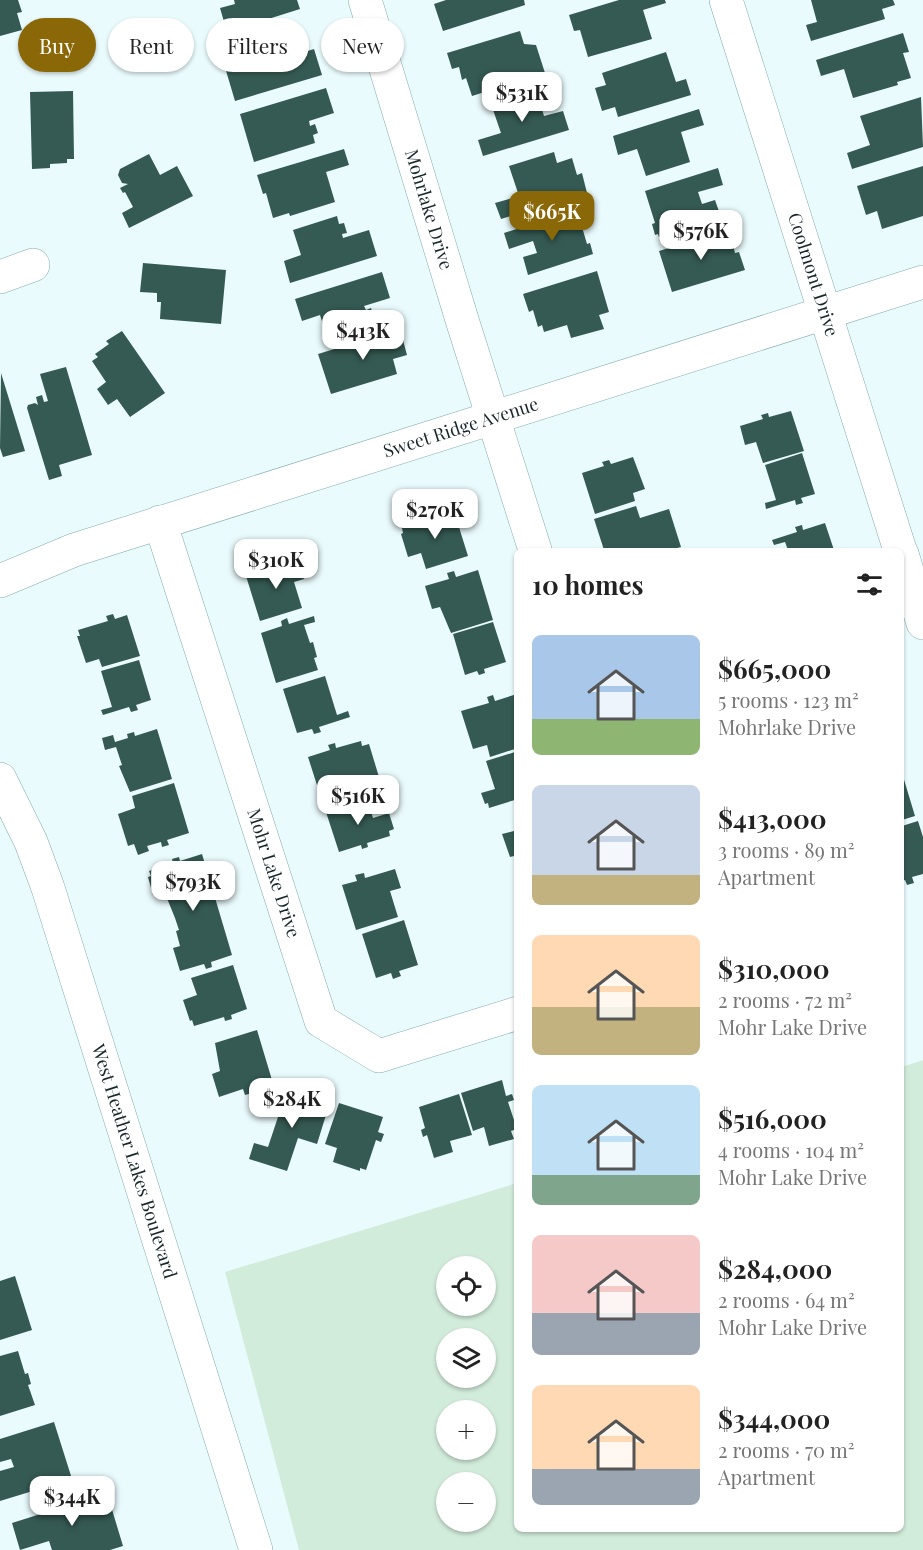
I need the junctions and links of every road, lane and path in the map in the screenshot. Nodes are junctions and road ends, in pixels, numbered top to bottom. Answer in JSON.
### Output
{"nodes":[{"id":1,"x":365,"y":0,"type":"edge"},
{"id":2,"x":726,"y":0,"type":"edge"},
{"id":3,"x":33,"y":265,"type":"dead end"},
{"id":4,"x":0,"y":277,"type":"edge"},
{"id":5,"x":923,"y":282,"type":"edge"},
{"id":6,"x":826,"y":312,"type":"junction"},
{"id":7,"x":492,"y":418,"type":"junction"},
{"id":8,"x":160,"y":522,"type":"junction"},
{"id":9,"x":534,"y":548,"type":"edge"},
{"id":10,"x":900,"y":548,"type":"edge"},
{"id":11,"x":904,"y":562,"type":"edge"},
{"id":12,"x":0,"y":580,"type":"edge"},
{"id":13,"x":923,"y":622,"type":"edge"},
{"id":14,"x":0,"y":779,"type":"edge"},
{"id":15,"x":514,"y":1014,"type":"edge"},
{"id":16,"x":256,"y":1550,"type":"edge"}],
"edges":[{"from":1,"to":7,"type":"street","name":"Mohrlake Drive"},
{"from":2,"to":6,"type":"street","name":"Coolmont Drive"},
{"from":3,"to":4,"type":"street"},
{"from":5,"to":6,"type":"street","name":"Sweet Ridge Avenue"},
{"from":6,"to":7,"type":"street","name":"Sweet Ridge Avenue"},
{"from":6,"to":10,"type":"street","name":"Coolmont Drive"},
{"from":7,"to":8,"type":"street","name":"Sweet Ridge Avenue"},
{"from":7,"to":9,"type":"street"},
{"from":8,"to":12,"type":"street","name":"Sweet Ridge Avenue"},
{"from":8,"to":15,"type":"street","name":"Mohr Lake Drive"},
{"from":11,"to":13,"type":"street","name":"Coolmont Drive"},
{"from":14,"to":16,"type":"street","name":"West Heather Lakes Boulevard"}]}
